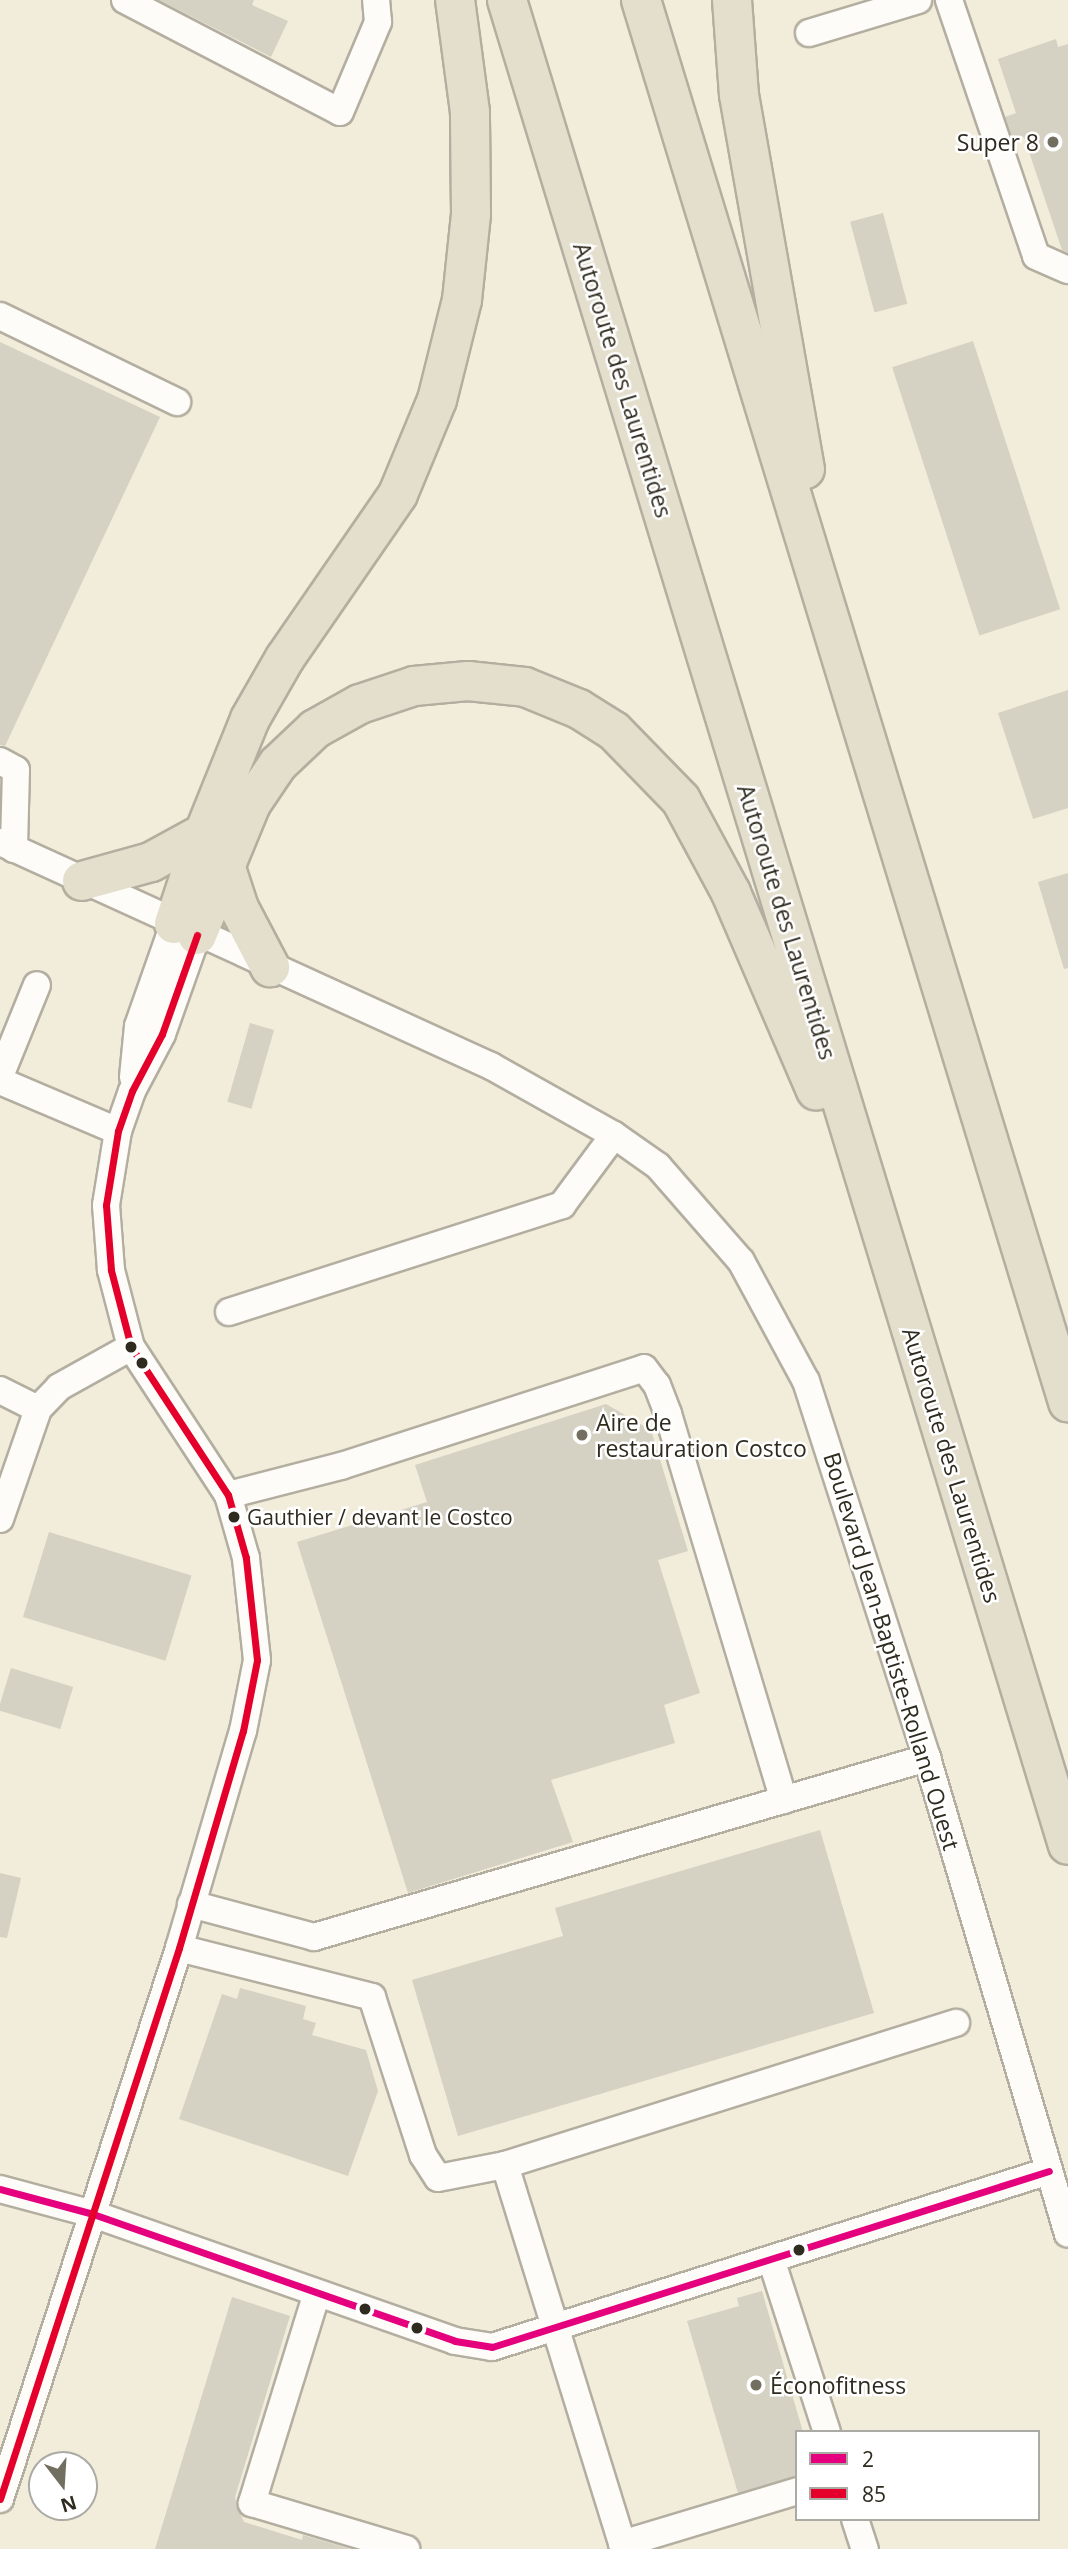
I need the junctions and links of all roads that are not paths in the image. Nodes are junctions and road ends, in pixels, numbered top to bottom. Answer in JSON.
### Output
{"nodes":[{"id":1,"x":125,"y":0,"type":"edge"},
{"id":2,"x":376,"y":0,"type":"edge"},
{"id":3,"x":455,"y":0,"type":"edge"},
{"id":4,"x":507,"y":0,"type":"edge"},
{"id":5,"x":641,"y":0,"type":"edge"},
{"id":6,"x":732,"y":0,"type":"edge"},
{"id":7,"x":918,"y":0,"type":"edge"},
{"id":8,"x":949,"y":0,"type":"edge"},
{"id":9,"x":809,"y":33,"type":"dead end"},
{"id":10,"x":1068,"y":270,"type":"edge"},
{"id":11,"x":0,"y":316,"type":"edge"},
{"id":12,"x":177,"y":402,"type":"dead end"},
{"id":13,"x":830,"y":624,"type":"junction"},
{"id":14,"x":0,"y":761,"type":"edge"},
{"id":15,"x":204,"y":833,"type":"junction"},
{"id":16,"x":7,"y":846,"type":"edge"},
{"id":17,"x":225,"y":865,"type":"junction"},
{"id":18,"x":82,"y":880,"type":"junction"},
{"id":19,"x":186,"y":930,"type":"junction"},
{"id":20,"x":270,"y":967,"type":"junction"},
{"id":21,"x":37,"y":985,"type":"dead end"},
{"id":22,"x":0,"y":1078,"type":"edge"},
{"id":23,"x":118,"y":1131,"type":"junction"},
{"id":24,"x":614,"y":1135,"type":"junction"},
{"id":25,"x":886,"y":1249,"type":"junction"},
{"id":26,"x":229,"y":1312,"type":"dead end"},
{"id":27,"x":131,"y":1347,"type":"junction"},
{"id":28,"x":0,"y":1390,"type":"edge"},
{"id":29,"x":1068,"y":1402,"type":"edge"},
{"id":30,"x":38,"y":1409,"type":"junction"},
{"id":31,"x":228,"y":1495,"type":"junction"},
{"id":32,"x":0,"y":1519,"type":"edge"},
{"id":33,"x":927,"y":1758,"type":"junction"},
{"id":34,"x":784,"y":1800,"type":"junction"},
{"id":35,"x":1068,"y":1845,"type":"edge"},
{"id":36,"x":191,"y":1905,"type":"junction"},
{"id":37,"x":179,"y":1948,"type":"junction"},
{"id":38,"x":956,"y":2023,"type":"dead end"},
{"id":39,"x":505,"y":2165,"type":"junction"},
{"id":40,"x":1049,"y":2171,"type":"junction"},
{"id":41,"x":0,"y":2189,"type":"edge"},
{"id":42,"x":93,"y":2214,"type":"junction"},
{"id":43,"x":1068,"y":2234,"type":"edge"},
{"id":44,"x":771,"y":2259,"type":"junction"},
{"id":45,"x":316,"y":2296,"type":"junction"},
{"id":46,"x":555,"y":2328,"type":"junction"},
{"id":47,"x":826,"y":2430,"type":"edge"},
{"id":48,"x":795,"y":2492,"type":"edge"},
{"id":49,"x":0,"y":2498,"type":"edge"},
{"id":50,"x":856,"y":2521,"type":"edge"},
{"id":51,"x":623,"y":2547,"type":"edge"},
{"id":52,"x":406,"y":2549,"type":"edge"},
{"id":53,"x":865,"y":2549,"type":"edge"}],
"edges":[{"from":1,"to":2,"type":"street"},
{"from":3,"to":15,"type":"highway"},
{"from":4,"to":25,"type":"highway","name":"Autoroute des Laurentides"},
{"from":5,"to":13,"type":"highway"},
{"from":6,"to":13,"type":"highway"},
{"from":7,"to":9,"type":"street"},
{"from":8,"to":10,"type":"street"},
{"from":11,"to":12,"type":"street"},
{"from":13,"to":29,"type":"highway"},
{"from":14,"to":16,"type":"street"},
{"from":15,"to":18,"type":"highway"},
{"from":15,"to":19,"type":"highway"},
{"from":16,"to":18,"type":"street","name":"Boulevard Jean-Baptiste-Rolland Ouest"},
{"from":17,"to":19,"type":"highway"},
{"from":17,"to":20,"type":"highway"},
{"from":17,"to":25,"type":"highway"},
{"from":18,"to":19,"type":"street","name":"Boulevard Jean-Baptiste-Rolland Ouest"},
{"from":19,"to":20,"type":"street","name":"Boulevard Jean-Baptiste-Rolland Ouest"},
{"from":19,"to":23,"type":"street"},
{"from":20,"to":24,"type":"street","name":"Boulevard Jean-Baptiste-Rolland Ouest"},
{"from":21,"to":22,"type":"street"},
{"from":22,"to":23,"type":"street"},
{"from":23,"to":27,"type":"street"},
{"from":24,"to":26,"type":"street"},
{"from":24,"to":33,"type":"street","name":"Boulevard Jean-Baptiste-Rolland Ouest"},
{"from":25,"to":35,"type":"highway","name":"Autoroute des Laurentides"},
{"from":27,"to":30,"type":"street"},
{"from":27,"to":31,"type":"street"},
{"from":28,"to":30,"type":"street"},
{"from":30,"to":32,"type":"street"},
{"from":31,"to":34,"type":"street"},
{"from":31,"to":36,"type":"street"},
{"from":33,"to":34,"type":"street"},
{"from":33,"to":40,"type":"street","name":"Boulevard Jean-Baptiste-Rolland Ouest"},
{"from":34,"to":36,"type":"street"},
{"from":36,"to":37,"type":"street"},
{"from":37,"to":39,"type":"street"},
{"from":37,"to":42,"type":"street"},
{"from":38,"to":39,"type":"street"},
{"from":39,"to":46,"type":"street"},
{"from":40,"to":43,"type":"street","name":"Boulevard Jean-Baptiste-Rolland Ouest"},
{"from":40,"to":44,"type":"street"},
{"from":41,"to":42,"type":"street"},
{"from":42,"to":45,"type":"street"},
{"from":42,"to":49,"type":"street"},
{"from":44,"to":46,"type":"street"},
{"from":44,"to":47,"type":"street"},
{"from":45,"to":46,"type":"street"},
{"from":45,"to":52,"type":"street"},
{"from":46,"to":51,"type":"street"},
{"from":48,"to":51,"type":"street"},
{"from":50,"to":53,"type":"street"}]}
